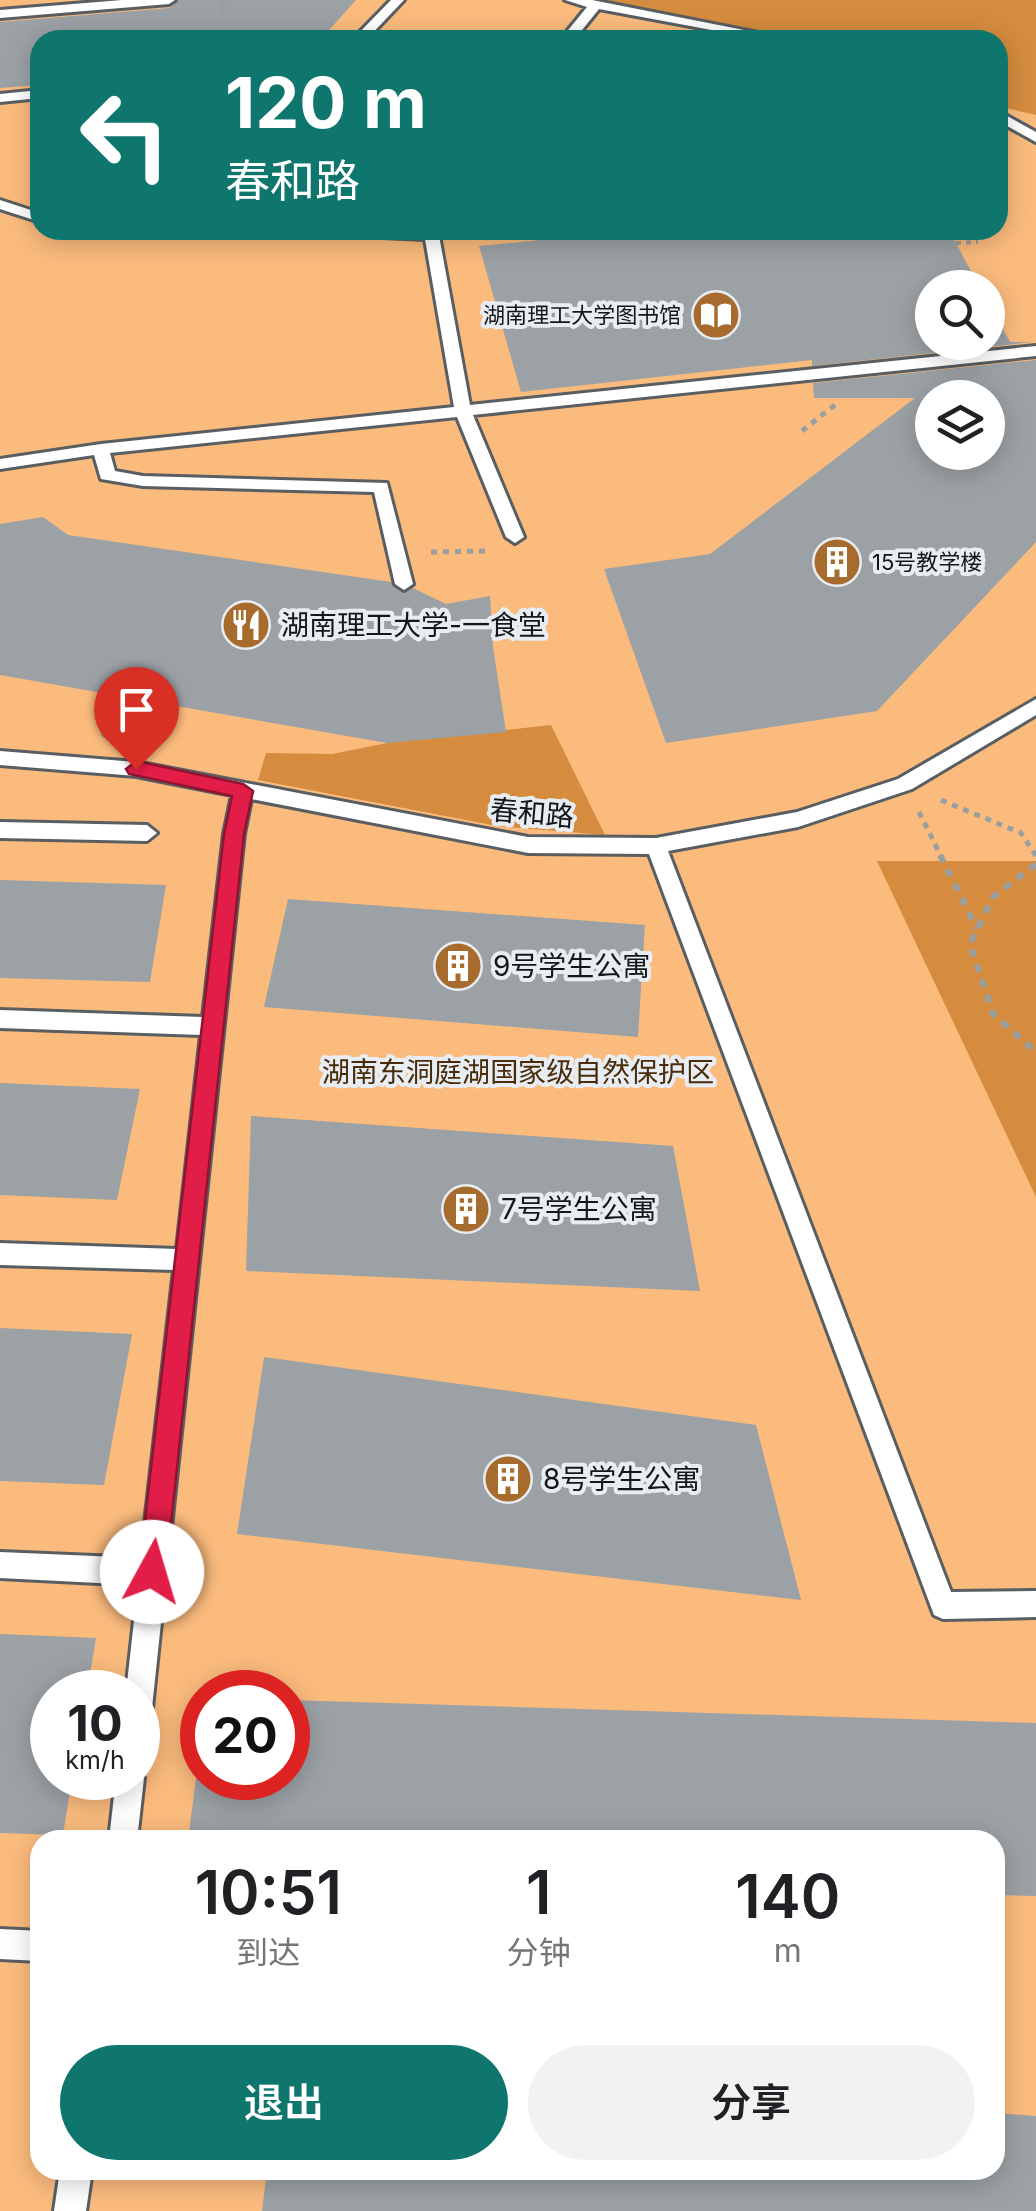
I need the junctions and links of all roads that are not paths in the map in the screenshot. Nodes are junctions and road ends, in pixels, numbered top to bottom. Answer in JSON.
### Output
{"nodes":[{"id":1,"x":169,"y":0,"type":"edge"},
{"id":2,"x":398,"y":0,"type":"edge"},
{"id":3,"x":571,"y":0,"type":"edge"},
{"id":4,"x":595,"y":6,"type":"junction"},
{"id":5,"x":0,"y":14,"type":"edge"},
{"id":6,"x":369,"y":30,"type":"edge"},
{"id":7,"x":575,"y":30,"type":"edge"},
{"id":8,"x":731,"y":30,"type":"edge"},
{"id":9,"x":30,"y":95,"type":"edge"},
{"id":10,"x":0,"y":98,"type":"edge"},
{"id":11,"x":1008,"y":120,"type":"edge"},
{"id":12,"x":1036,"y":138,"type":"edge"},
{"id":13,"x":0,"y":204,"type":"edge"},
{"id":14,"x":30,"y":215,"type":"edge"},
{"id":15,"x":432,"y":240,"type":"edge"},
{"id":16,"x":1036,"y":351,"type":"edge"},
{"id":17,"x":463,"y":411,"type":"junction"},
{"id":18,"x":101,"y":449,"type":"junction"},
{"id":19,"x":0,"y":464,"type":"edge"},
{"id":20,"x":516,"y":537,"type":"dead end"},
{"id":21,"x":404,"y":584,"type":"dead end"},
{"id":22,"x":1036,"y":706,"type":"edge"},
{"id":23,"x":0,"y":758,"type":"edge"},
{"id":24,"x":243,"y":791,"type":"junction"},
{"id":25,"x":0,"y":830,"type":"edge"},
{"id":26,"x":147,"y":833,"type":"dead end"},
{"id":27,"x":656,"y":846,"type":"junction"},
{"id":28,"x":0,"y":1019,"type":"edge"},
{"id":29,"x":212,"y":1026,"type":"junction"},
{"id":30,"x":0,"y":1254,"type":"edge"},
{"id":31,"x":187,"y":1260,"type":"junction"},
{"id":32,"x":0,"y":1565,"type":"edge"},
{"id":33,"x":152,"y":1572,"type":"junction"},
{"id":34,"x":1036,"y":1604,"type":"edge"},
{"id":35,"x":142,"y":1670,"type":"edge"},
{"id":36,"x":128,"y":1800,"type":"edge"},
{"id":37,"x":124,"y":1830,"type":"edge"},
{"id":38,"x":0,"y":1944,"type":"edge"},
{"id":39,"x":30,"y":1946,"type":"edge"},
{"id":40,"x":75,"y":2180,"type":"edge"},
{"id":41,"x":70,"y":2211,"type":"edge"}],
"edges":[{"from":1,"to":5,"type":"lane"},
{"from":2,"to":6,"type":"lane"},
{"from":3,"to":4,"type":"lane"},
{"from":4,"to":7,"type":"lane"},
{"from":4,"to":8,"type":"lane"},
{"from":9,"to":10,"type":"lane"},
{"from":11,"to":12,"type":"lane"},
{"from":13,"to":14,"type":"lane"},
{"from":15,"to":17,"type":"lane"},
{"from":16,"to":17,"type":"lane"},
{"from":17,"to":18,"type":"lane"},
{"from":17,"to":20,"type":"lane"},
{"from":18,"to":19,"type":"lane"},
{"from":18,"to":21,"type":"lane"},
{"from":22,"to":27,"type":"lane","name":"春和路"},
{"from":23,"to":24,"type":"lane","name":"春和路"},
{"from":24,"to":27,"type":"lane","name":"春和路"},
{"from":24,"to":29,"type":"lane"},
{"from":25,"to":26,"type":"lane"},
{"from":27,"to":34,"type":"lane"},
{"from":28,"to":29,"type":"lane"},
{"from":29,"to":31,"type":"lane"},
{"from":30,"to":31,"type":"lane"},
{"from":31,"to":33,"type":"lane"},
{"from":32,"to":33,"type":"lane"},
{"from":33,"to":35,"type":"lane"},
{"from":36,"to":37,"type":"lane"},
{"from":38,"to":39,"type":"lane"},
{"from":40,"to":41,"type":"lane"}]}
